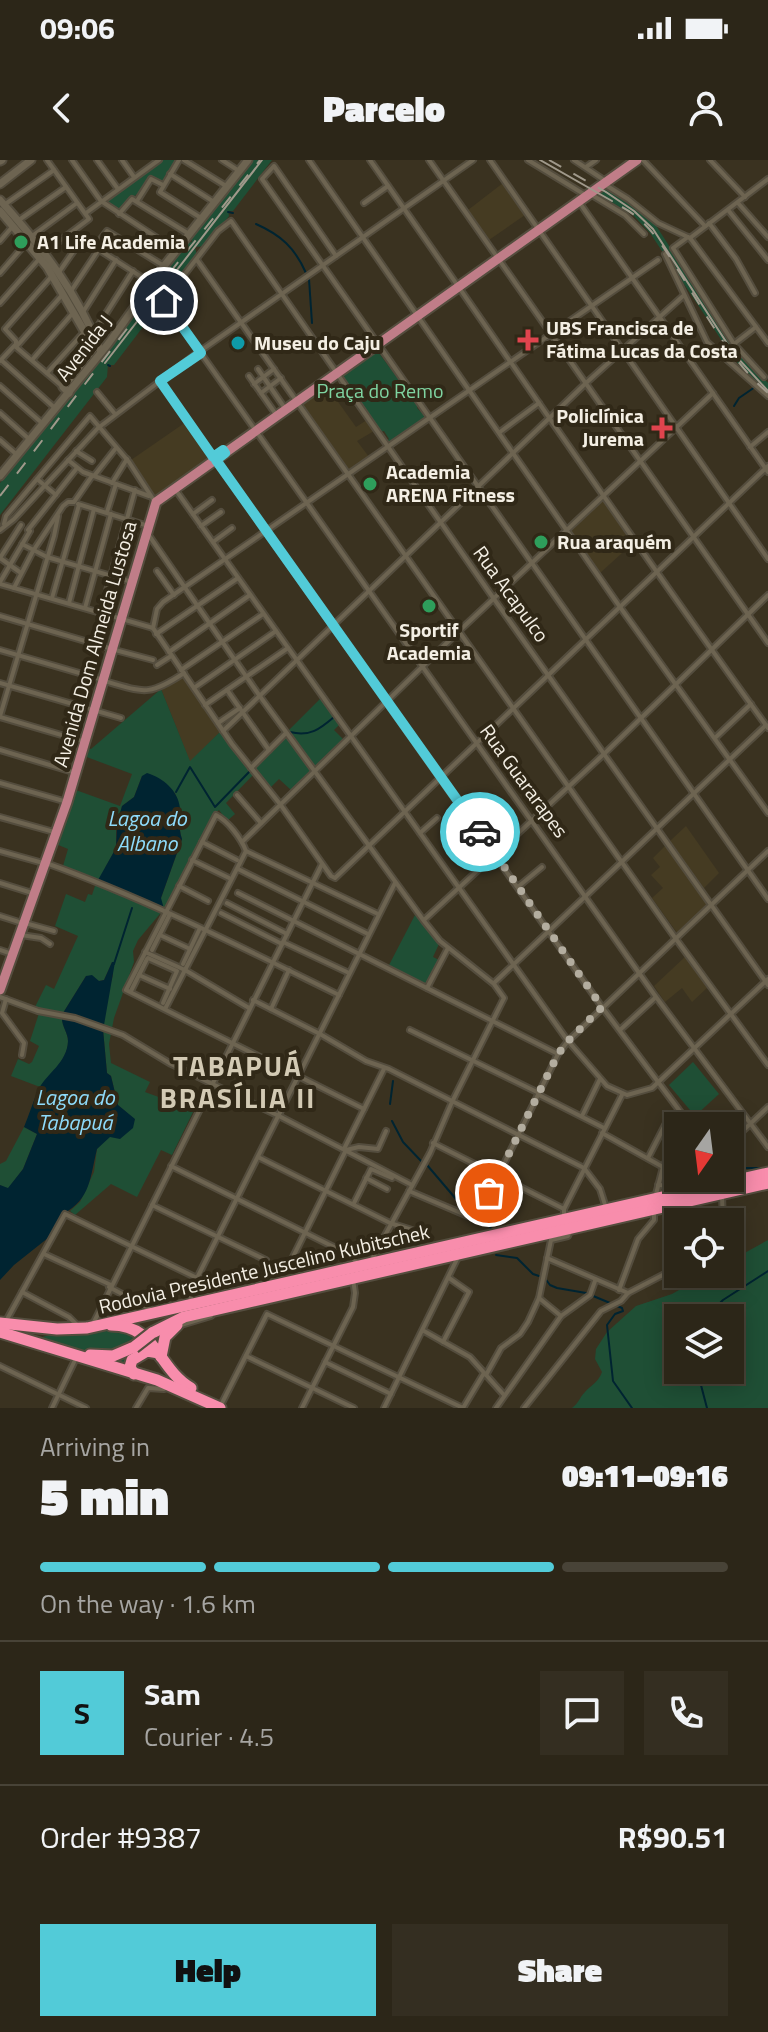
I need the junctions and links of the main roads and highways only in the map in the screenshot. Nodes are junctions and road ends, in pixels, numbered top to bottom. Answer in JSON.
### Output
{"nodes":[{"id":1,"x":630,"y":160,"type":"edge"},
{"id":2,"x":640,"y":160,"type":"edge"},
{"id":3,"x":604,"y":182,"type":"junction"},
{"id":4,"x":296,"y":400,"type":"junction"},
{"id":5,"x":255,"y":429,"type":"junction"},
{"id":6,"x":215,"y":458,"type":"junction"},
{"id":7,"x":144,"y":533,"type":"junction"},
{"id":8,"x":88,"y":728,"type":"junction"},
{"id":9,"x":65,"y":802,"type":"junction"},
{"id":10,"x":49,"y":852,"type":"junction"},
{"id":11,"x":45,"y":863,"type":"junction"},
{"id":12,"x":24,"y":923,"type":"junction"},
{"id":13,"x":8,"y":953,"type":"edge"},
{"id":14,"x":0,"y":981,"type":"edge"},
{"id":15,"x":2,"y":995,"type":"edge"},
{"id":16,"x":768,"y":1173,"type":"edge"},
{"id":17,"x":744,"y":1176,"type":"edge"},
{"id":18,"x":768,"y":1183,"type":"edge"},
{"id":19,"x":692,"y":1192,"type":"edge"},
{"id":20,"x":654,"y":1205,"type":"junction"},
{"id":21,"x":566,"y":1220,"type":"junction"},
{"id":22,"x":504,"y":1239,"type":"junction"},
{"id":23,"x":246,"y":1303,"type":"junction"},
{"id":24,"x":89,"y":1327,"type":"junction"},
{"id":25,"x":1,"y":1331,"type":"edge"},
{"id":26,"x":160,"y":1355,"type":"junction"},
{"id":27,"x":168,"y":1367,"type":"junction"},
{"id":28,"x":134,"y":1374,"type":"junction"},
{"id":29,"x":157,"y":1380,"type":"junction"},
{"id":30,"x":223,"y":1407,"type":"edge"}],
"edges":[{"from":1,"to":3,"type":"main road","name":"Avenida Dom Almeida Lustosa"},
{"from":2,"to":3,"type":"main road","name":"Avenida Dom Almeida Lustosa"},
{"from":3,"to":4,"type":"main road","name":"Avenida Dom Almeida Lustosa"},
{"from":4,"to":5,"type":"main road","name":"Avenida Dom Almeida Lustosa"},
{"from":4,"to":5,"type":"main road","name":"Avenida Dom Almeida Lustosa"},
{"from":5,"to":6,"type":"main road","name":"Avenida Dom Almeida Lustosa"},
{"from":6,"to":7,"type":"main road","name":"Avenida Dom Almeida Lustosa"},
{"from":6,"to":7,"type":"main road","name":"Avenida Dom Almeida Lustosa"},
{"from":7,"to":8,"type":"main road","name":"Avenida Dom Almeida Lustosa"},
{"from":8,"to":9,"type":"main road","name":"Avenida Dom Almeida Lustosa"},
{"from":8,"to":9,"type":"main road","name":"Avenida Dom Almeida Lustosa"},
{"from":9,"to":10,"type":"main road","name":"Avenida Dom Almeida Lustosa"},
{"from":9,"to":10,"type":"main road","name":"Avenida Dom Almeida Lustosa"},
{"from":10,"to":11,"type":"main road","name":"Avenida Dom Almeida Lustosa"},
{"from":11,"to":12,"type":"main road","name":"Avenida Dom Almeida Lustosa"},
{"from":11,"to":12,"type":"main road","name":"Avenida Dom Almeida Lustosa"},
{"from":12,"to":13,"type":"main road","name":"Avenida Dom Almeida Lustosa"},
{"from":12,"to":13,"type":"main road","name":"Avenida Dom Almeida Lustosa"},
{"from":13,"to":14,"type":"main road","name":"Avenida Dom Almeida Lustosa"},
{"from":13,"to":15,"type":"main road","name":"Avenida Dom Almeida Lustosa"},
{"from":16,"to":17,"type":"highway","name":"Rodovia Presidente Juscelino Kubitschek"},
{"from":18,"to":20,"type":"highway","name":"Rodovia Presidente Juscelino Kubitschek"},
{"from":19,"to":20,"type":"highway","name":"Rodovia Presidente Juscelino Kubitschek"},
{"from":20,"to":21,"type":"highway","name":"Rodovia Presidente Juscelino Kubitschek"},
{"from":20,"to":21,"type":"highway","name":"Rodovia Presidente Juscelino Kubitschek"},
{"from":21,"to":22,"type":"highway","name":"Rodovia Presidente Juscelino Kubitschek"},
{"from":22,"to":23,"type":"highway","name":"Rodovia Presidente Juscelino Kubitschek"},
{"from":22,"to":24,"type":"highway","name":"Rodovia Presidente Juscelino Kubitschek"},
{"from":23,"to":25,"type":"highway","name":"Rodovia Presidente Juscelino Kubitschek","bridge":true},
{"from":23,"to":26,"type":"highway"},
{"from":24,"to":25,"type":"highway","name":"Rodovia Presidente Juscelino Kubitschek"},
{"from":24,"to":26,"type":"highway"},
{"from":25,"to":28,"type":"highway"},
{"from":26,"to":27,"type":"highway"},
{"from":26,"to":28,"type":"highway"},
{"from":27,"to":29,"type":"highway"},
{"from":27,"to":30,"type":"highway"},
{"from":28,"to":29,"type":"highway"},
{"from":29,"to":30,"type":"highway"}]}
